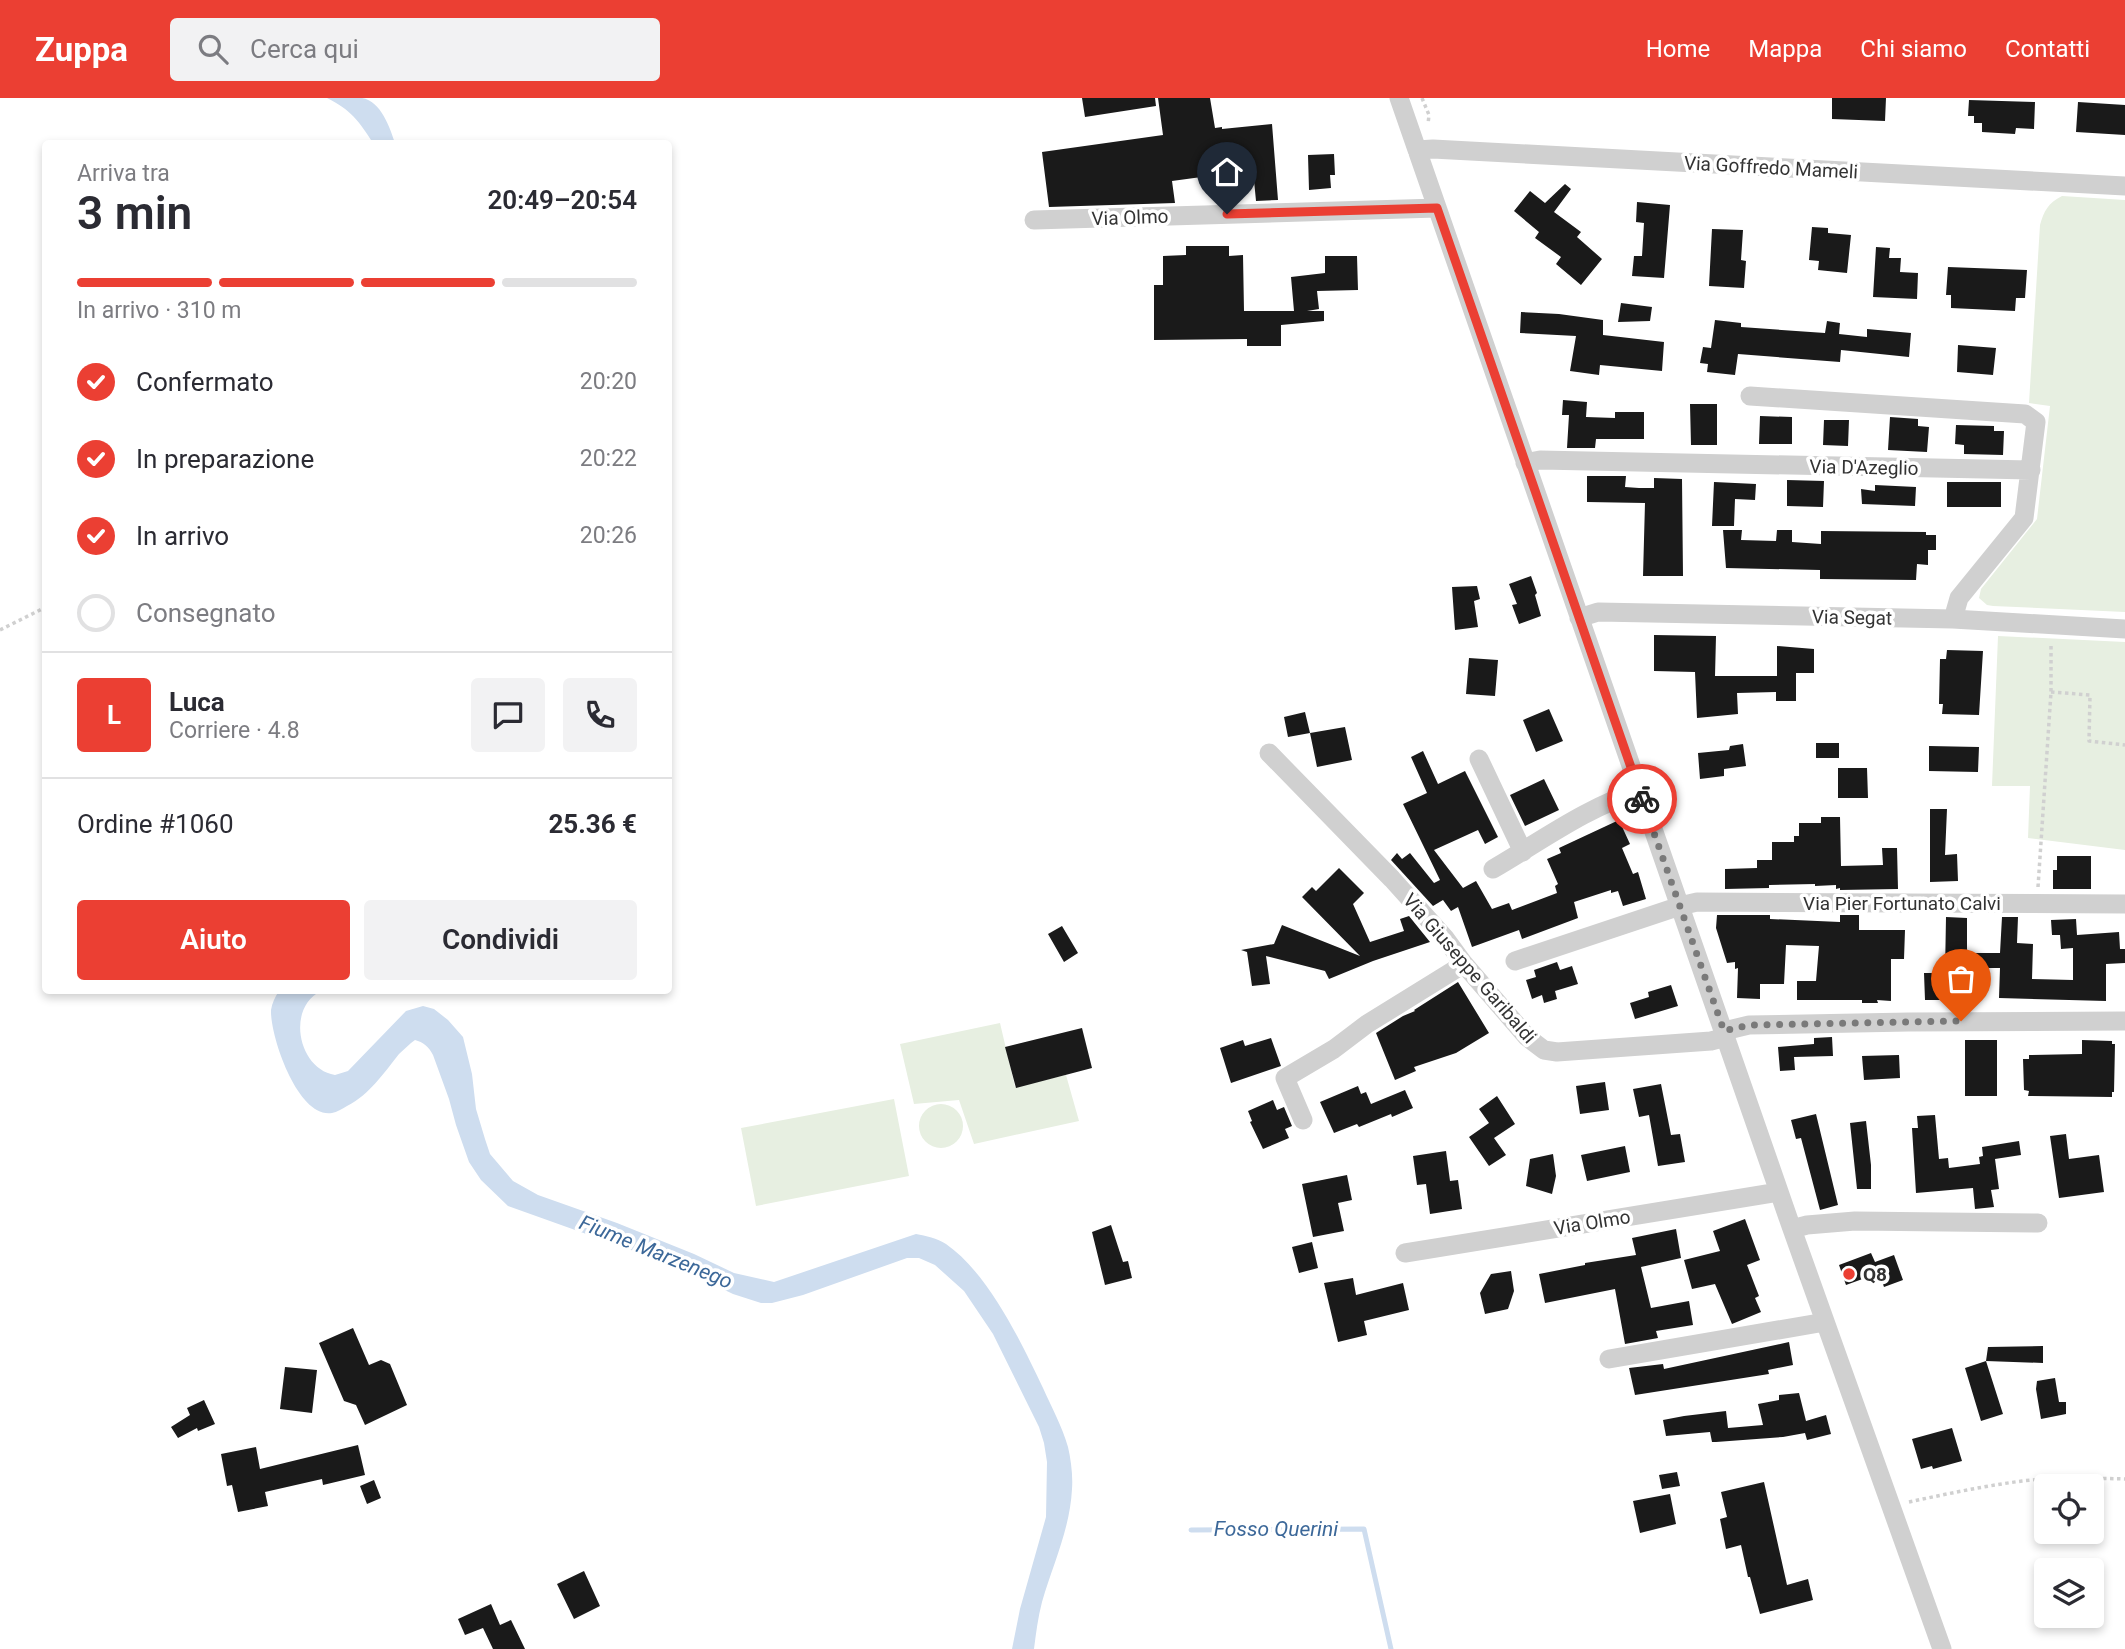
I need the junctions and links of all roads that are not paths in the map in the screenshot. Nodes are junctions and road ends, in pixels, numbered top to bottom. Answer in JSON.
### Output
{"nodes":[{"id":1,"x":1399,"y":98,"type":"edge"},
{"id":2,"x":1417,"y":150,"type":"junction"},
{"id":3,"x":2125,"y":186,"type":"edge"},
{"id":4,"x":1437,"y":208,"type":"junction"},
{"id":5,"x":1034,"y":220,"type":"dead end"},
{"id":6,"x":1750,"y":396,"type":"dead end"},
{"id":7,"x":1525,"y":463,"type":"junction"},
{"id":8,"x":2031,"y":470,"type":"junction"},
{"id":9,"x":1579,"y":618,"type":"junction"},
{"id":10,"x":1953,"y":619,"type":"junction"},
{"id":11,"x":2125,"y":629,"type":"edge"},
{"id":12,"x":1269,"y":753,"type":"dead end"},
{"id":13,"x":1479,"y":759,"type":"dead end"},
{"id":14,"x":1640,"y":792,"type":"junction"},
{"id":15,"x":1523,"y":852,"type":"junction"},
{"id":16,"x":1493,"y":869,"type":"dead end"},
{"id":17,"x":2125,"y":904,"type":"edge"},
{"id":18,"x":1679,"y":906,"type":"junction"},
{"id":19,"x":1515,"y":961,"type":"dead end"},
{"id":20,"x":1464,"y":964,"type":"junction"},
{"id":21,"x":2125,"y":1021,"type":"edge"},
{"id":22,"x":1725,"y":1034,"type":"junction"},
{"id":23,"x":1303,"y":1120,"type":"dead end"},
{"id":24,"x":1779,"y":1192,"type":"junction"},
{"id":25,"x":2038,"y":1223,"type":"dead end"},
{"id":26,"x":1792,"y":1229,"type":"junction"},
{"id":27,"x":1405,"y":1253,"type":"dead end"},
{"id":28,"x":1825,"y":1322,"type":"junction"},
{"id":29,"x":1609,"y":1359,"type":"dead end"},
{"id":30,"x":1942,"y":1649,"type":"edge"}],
"edges":[{"from":1,"to":2,"type":"street"},
{"from":2,"to":3,"type":"street","name":"Via Goffredo Mameli"},
{"from":2,"to":4,"type":"street"},
{"from":4,"to":5,"type":"street","name":"Via Olmo"},
{"from":4,"to":7,"type":"street"},
{"from":6,"to":8,"type":"street"},
{"from":7,"to":8,"type":"street","name":"Via D'Azeglio"},
{"from":7,"to":9,"type":"street"},
{"from":8,"to":10,"type":"street"},
{"from":9,"to":10,"type":"street","name":"Via Segat"},
{"from":9,"to":14,"type":"street"},
{"from":10,"to":11,"type":"street","name":"Via Segat"},
{"from":12,"to":20,"type":"street","name":"Via Giuseppe Garibaldi"},
{"from":13,"to":15,"type":"street"},
{"from":14,"to":15,"type":"street"},
{"from":14,"to":18,"type":"street"},
{"from":15,"to":16,"type":"street"},
{"from":17,"to":18,"type":"street","name":"Via Pier Fortunato Calvi"},
{"from":18,"to":19,"type":"street"},
{"from":18,"to":22,"type":"street"},
{"from":20,"to":22,"type":"street","name":"Via Giuseppe Garibaldi"},
{"from":20,"to":23,"type":"street"},
{"from":21,"to":22,"type":"street"},
{"from":22,"to":24,"type":"street"},
{"from":24,"to":26,"type":"street"},
{"from":24,"to":27,"type":"street","name":"Via Olmo"},
{"from":25,"to":26,"type":"street"},
{"from":26,"to":28,"type":"street"},
{"from":28,"to":29,"type":"street"},
{"from":28,"to":30,"type":"street"}]}
